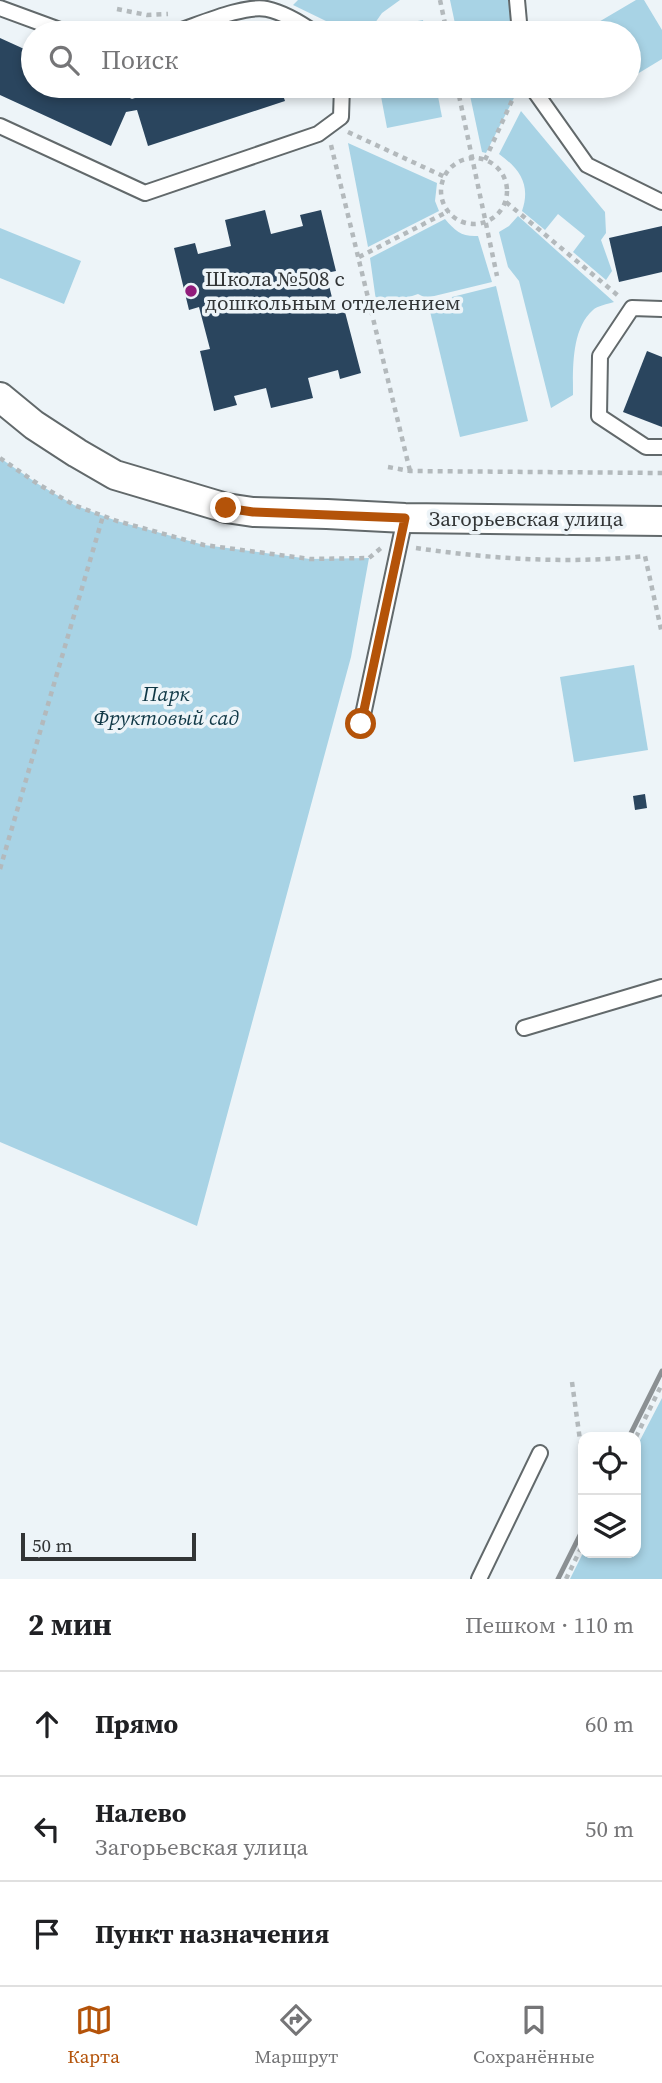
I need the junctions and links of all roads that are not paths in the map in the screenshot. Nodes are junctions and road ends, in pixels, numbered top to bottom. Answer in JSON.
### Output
{"nodes":[{"id":1,"x":517,"y":0,"type":"edge"},
{"id":2,"x":0,"y":8,"type":"edge"},
{"id":3,"x":35,"y":21,"type":"edge"},
{"id":4,"x":210,"y":21,"type":"edge"},
{"id":5,"x":297,"y":21,"type":"edge"},
{"id":6,"x":519,"y":21,"type":"edge"},
{"id":7,"x":342,"y":98,"type":"edge"},
{"id":8,"x":540,"y":98,"type":"edge"},
{"id":9,"x":0,"y":126,"type":"edge"},
{"id":10,"x":662,"y":202,"type":"edge"},
{"id":11,"x":662,"y":309,"type":"edge"},
{"id":12,"x":0,"y":397,"type":"edge"},
{"id":13,"x":662,"y":447,"type":"edge"},
{"id":14,"x":662,"y":521,"type":"edge"},
{"id":15,"x":402,"y":532,"type":"junction"},
{"id":16,"x":361,"y":724,"type":"dead end"},
{"id":17,"x":662,"y":987,"type":"edge"},
{"id":18,"x":524,"y":1028,"type":"dead end"},
{"id":19,"x":540,"y":1453,"type":"dead end"},
{"id":20,"x":479,"y":1579,"type":"edge"}],
"edges":[{"from":1,"to":6,"type":"lane"},
{"from":2,"to":3,"type":"lane"},
{"from":4,"to":5,"type":"lane"},
{"from":7,"to":9,"type":"lane"},
{"from":8,"to":10,"type":"lane"},
{"from":11,"to":13,"type":"lane"},
{"from":12,"to":15,"type":"street","name":"Загорьевская улица"},
{"from":14,"to":15,"type":"street","name":"Загорьевская улица"},
{"from":15,"to":16,"type":"lane"},
{"from":17,"to":18,"type":"lane"},
{"from":19,"to":20,"type":"lane"}]}
